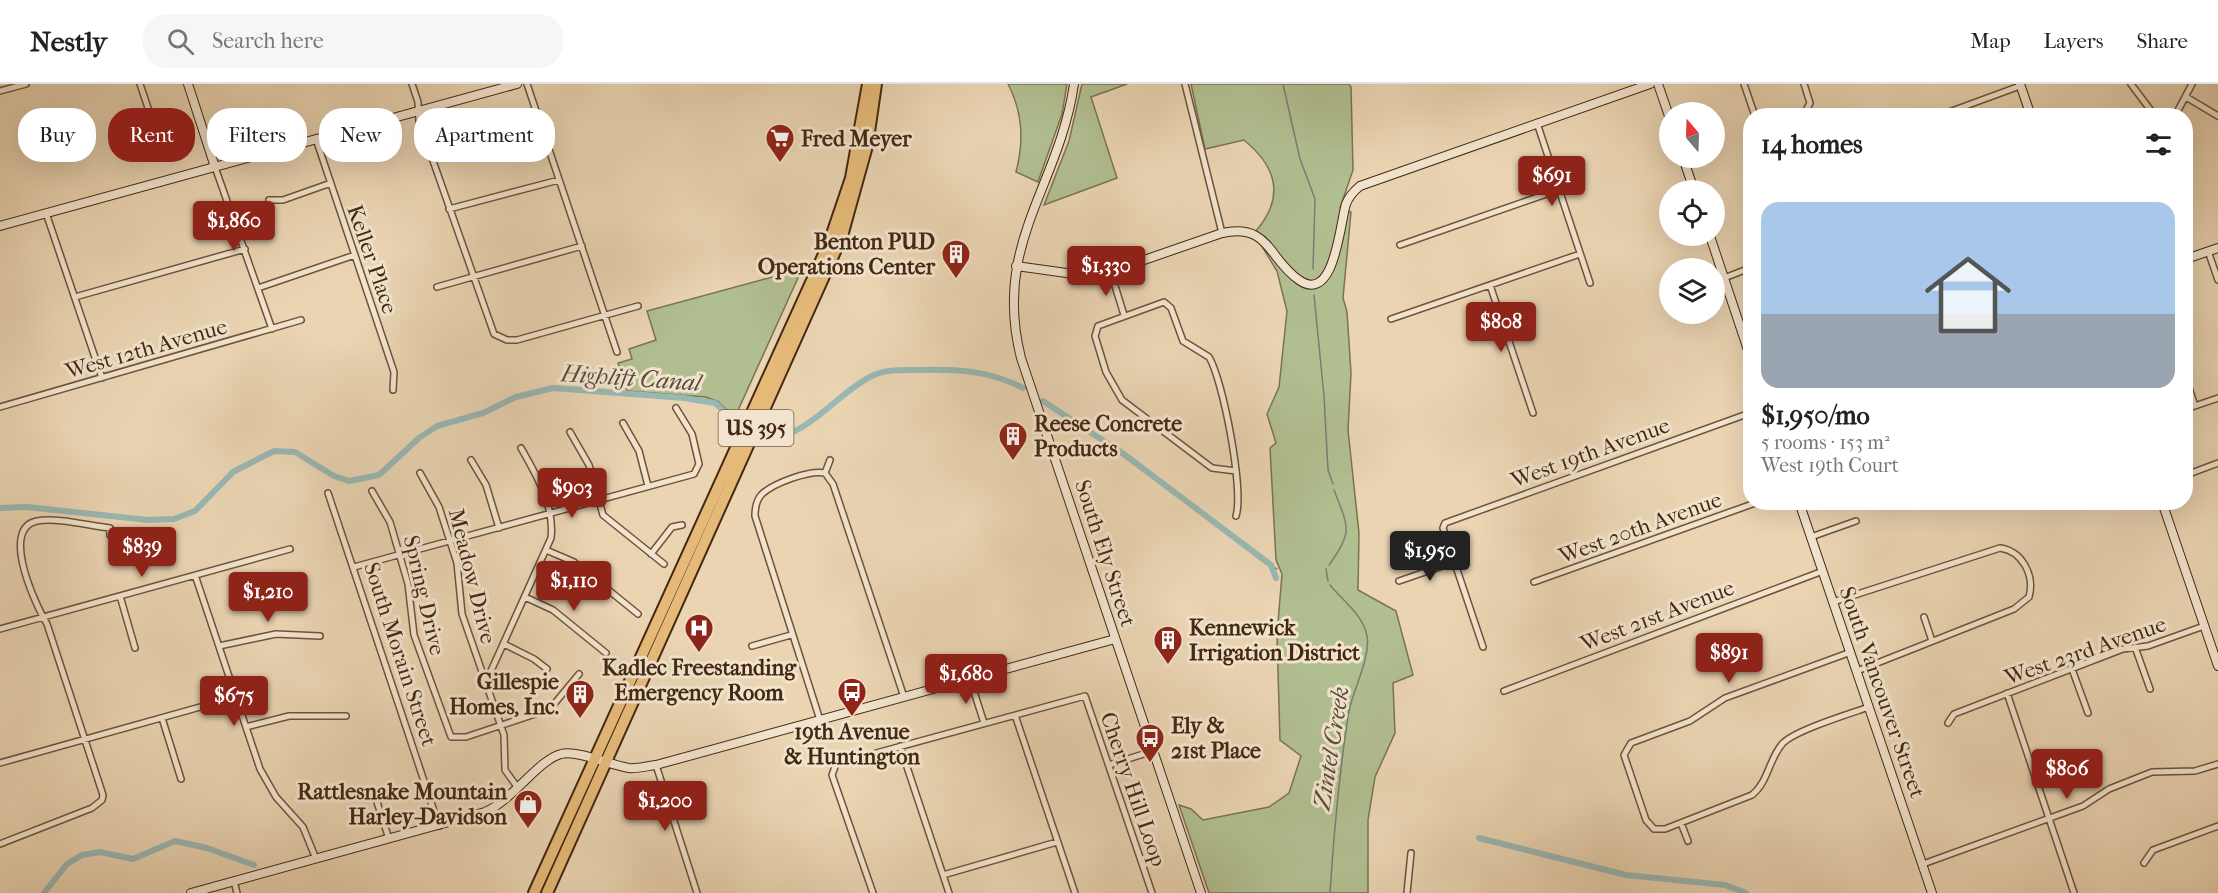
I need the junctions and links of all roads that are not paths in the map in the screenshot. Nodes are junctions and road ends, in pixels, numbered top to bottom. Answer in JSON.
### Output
{"nodes":[{"id":1,"x":26,"y":84,"type":"edge"},
{"id":2,"x":140,"y":84,"type":"edge"},
{"id":3,"x":188,"y":84,"type":"edge"},
{"id":4,"x":412,"y":84,"type":"edge"},
{"id":5,"x":517,"y":84,"type":"edge"},
{"id":6,"x":527,"y":84,"type":"edge"},
{"id":7,"x":868,"y":84,"type":"edge"},
{"id":8,"x":876,"y":84,"type":"edge"},
{"id":9,"x":1074,"y":84,"type":"edge"},
{"id":10,"x":1185,"y":84,"type":"edge"},
{"id":11,"x":1650,"y":84,"type":"edge"},
{"id":12,"x":1658,"y":84,"type":"edge"},
{"id":13,"x":1744,"y":84,"type":"edge"},
{"id":14,"x":1804,"y":84,"type":"edge"},
{"id":15,"x":2131,"y":84,"type":"edge"},
{"id":16,"x":2192,"y":84,"type":"edge"},
{"id":17,"x":2020,"y":85,"type":"edge"},
{"id":18,"x":0,"y":91,"type":"edge"},
{"id":19,"x":2186,"y":97,"type":"junction"},
{"id":20,"x":1664,"y":102,"type":"edge"},
{"id":21,"x":148,"y":108,"type":"edge"},
{"id":22,"x":418,"y":108,"type":"edge"},
{"id":23,"x":430,"y":108,"type":"edge"},
{"id":24,"x":1752,"y":108,"type":"edge"},
{"id":25,"x":1809,"y":108,"type":"edge"},
{"id":26,"x":1959,"y":108,"type":"edge"},
{"id":27,"x":2028,"y":108,"type":"edge"},
{"id":28,"x":2149,"y":108,"type":"edge"},
{"id":29,"x":2180,"y":108,"type":"edge"},
{"id":30,"x":414,"y":112,"type":"edge"},
{"id":31,"x":2218,"y":117,"type":"edge"},
{"id":32,"x":1537,"y":123,"type":"junction"},
{"id":33,"x":316,"y":139,"type":"junction"},
{"id":34,"x":433,"y":162,"type":"edge"},
{"id":35,"x":215,"y":167,"type":"junction"},
{"id":36,"x":559,"y":180,"type":"junction"},
{"id":37,"x":331,"y":183,"type":"junction"},
{"id":38,"x":1558,"y":190,"type":"junction"},
{"id":39,"x":268,"y":200,"type":"dead end"},
{"id":40,"x":449,"y":209,"type":"junction"},
{"id":41,"x":46,"y":213,"type":"junction"},
{"id":42,"x":0,"y":226,"type":"edge"},
{"id":43,"x":1222,"y":232,"type":"junction"},
{"id":44,"x":1400,"y":245,"type":"dead end"},
{"id":45,"x":582,"y":246,"type":"junction"},
{"id":46,"x":2218,"y":248,"type":"edge"},
{"id":47,"x":245,"y":249,"type":"junction"},
{"id":48,"x":2208,"y":251,"type":"junction"},
{"id":49,"x":1580,"y":254,"type":"junction"},
{"id":50,"x":355,"y":255,"type":"junction"},
{"id":51,"x":2193,"y":256,"type":"edge"},
{"id":52,"x":1016,"y":266,"type":"junction"},
{"id":53,"x":1743,"y":271,"type":"edge"},
{"id":54,"x":1111,"y":273,"type":"junction"},
{"id":55,"x":472,"y":278,"type":"junction"},
{"id":56,"x":1725,"y":278,"type":"edge"},
{"id":57,"x":2218,"y":280,"type":"edge"},
{"id":58,"x":1725,"y":281,"type":"edge"},
{"id":59,"x":1590,"y":283,"type":"dead end"},
{"id":60,"x":1490,"y":285,"type":"junction"},
{"id":61,"x":437,"y":287,"type":"dead end"},
{"id":62,"x":258,"y":288,"type":"junction"},
{"id":63,"x":75,"y":297,"type":"junction"},
{"id":64,"x":638,"y":306,"type":"dead end"},
{"id":65,"x":605,"y":315,"type":"junction"},
{"id":66,"x":1124,"y":315,"type":"junction"},
{"id":67,"x":1391,"y":319,"type":"dead end"},
{"id":68,"x":301,"y":320,"type":"dead end"},
{"id":69,"x":272,"y":329,"type":"junction"},
{"id":70,"x":1743,"y":329,"type":"edge"},
{"id":71,"x":617,"y":352,"type":"dead end"},
{"id":72,"x":102,"y":378,"type":"junction"},
{"id":73,"x":393,"y":390,"type":"dead end"},
{"id":74,"x":2218,"y":398,"type":"edge"},
{"id":75,"x":2193,"y":400,"type":"edge"},
{"id":76,"x":2195,"y":406,"type":"joint"},
{"id":77,"x":0,"y":407,"type":"edge"},
{"id":78,"x":676,"y":408,"type":"dead end"},
{"id":79,"x":1533,"y":412,"type":"dead end"},
{"id":80,"x":1743,"y":416,"type":"edge"},
{"id":81,"x":622,"y":423,"type":"dead end"},
{"id":82,"x":570,"y":432,"type":"dead end"},
{"id":83,"x":521,"y":448,"type":"dead end"},
{"id":84,"x":471,"y":460,"type":"dead end"},
{"id":85,"x":830,"y":460,"type":"dead end"},
{"id":86,"x":2218,"y":463,"type":"edge"},
{"id":87,"x":1236,"y":471,"type":"junction"},
{"id":88,"x":2193,"y":472,"type":"edge"},
{"id":89,"x":420,"y":473,"type":"dead end"},
{"id":90,"x":825,"y":473,"type":"junction"},
{"id":91,"x":648,"y":486,"type":"junction"},
{"id":92,"x":372,"y":491,"type":"dead end"},
{"id":93,"x":328,"y":494,"type":"dead end"},
{"id":94,"x":598,"y":500,"type":"junction"},
{"id":95,"x":1743,"y":507,"type":"edge"},
{"id":96,"x":1802,"y":510,"type":"edge"},
{"id":97,"x":2165,"y":510,"type":"edge"},
{"id":98,"x":549,"y":513,"type":"junction"},
{"id":99,"x":1236,"y":516,"type":"dead end"},
{"id":100,"x":1856,"y":521,"type":"dead end"},
{"id":101,"x":682,"y":525,"type":"dead end"},
{"id":102,"x":499,"y":528,"type":"junction"},
{"id":103,"x":110,"y":535,"type":"dead end"},
{"id":104,"x":1811,"y":537,"type":"junction"},
{"id":105,"x":449,"y":542,"type":"junction"},
{"id":106,"x":290,"y":549,"type":"dead end"},
{"id":107,"x":546,"y":550,"type":"junction"},
{"id":108,"x":651,"y":554,"type":"junction"},
{"id":109,"x":399,"y":555,"type":"junction"},
{"id":110,"x":1454,"y":562,"type":"junction"},
{"id":111,"x":664,"y":564,"type":"dead end"},
{"id":112,"x":354,"y":567,"type":"junction"},
{"id":113,"x":1823,"y":571,"type":"junction"},
{"id":114,"x":195,"y":575,"type":"junction"},
{"id":115,"x":1399,"y":581,"type":"dead end"},
{"id":116,"x":1534,"y":582,"type":"dead end"},
{"id":117,"x":120,"y":596,"type":"junction"},
{"id":118,"x":525,"y":597,"type":"junction"},
{"id":119,"x":1833,"y":602,"type":"junction"},
{"id":120,"x":638,"y":614,"type":"dead end"},
{"id":121,"x":42,"y":617,"type":"junction"},
{"id":122,"x":1924,"y":617,"type":"dead end"},
{"id":123,"x":2204,"y":627,"type":"junction"},
{"id":124,"x":0,"y":629,"type":"edge"},
{"id":125,"x":791,"y":635,"type":"junction"},
{"id":126,"x":320,"y":636,"type":"dead end"},
{"id":127,"x":1115,"y":639,"type":"junction"},
{"id":128,"x":1932,"y":641,"type":"junction"},
{"id":129,"x":504,"y":644,"type":"junction"},
{"id":130,"x":219,"y":646,"type":"junction"},
{"id":131,"x":752,"y":646,"type":"dead end"},
{"id":132,"x":1483,"y":647,"type":"dead end"},
{"id":133,"x":2135,"y":647,"type":"junction"},
{"id":134,"x":135,"y":648,"type":"dead end"},
{"id":135,"x":1851,"y":652,"type":"junction"},
{"id":136,"x":606,"y":653,"type":"dead end"},
{"id":137,"x":2218,"y":666,"type":"edge"},
{"id":138,"x":547,"y":669,"type":"dead end"},
{"id":139,"x":2072,"y":669,"type":"junction"},
{"id":140,"x":1857,"y":671,"type":"junction"},
{"id":141,"x":579,"y":674,"type":"dead end"},
{"id":142,"x":970,"y":679,"type":"junction"},
{"id":143,"x":486,"y":682,"type":"junction"},
{"id":144,"x":2150,"y":689,"type":"dead end"},
{"id":145,"x":1504,"y":692,"type":"dead end"},
{"id":146,"x":2007,"y":693,"type":"junction"},
{"id":147,"x":236,"y":697,"type":"junction"},
{"id":148,"x":904,"y":697,"type":"junction"},
{"id":149,"x":1869,"y":707,"type":"junction"},
{"id":150,"x":2088,"y":712,"type":"dead end"},
{"id":151,"x":1016,"y":715,"type":"junction"},
{"id":152,"x":346,"y":716,"type":"dead end"},
{"id":153,"x":162,"y":718,"type":"junction"},
{"id":154,"x":820,"y":720,"type":"junction"},
{"id":155,"x":984,"y":723,"type":"junction"},
{"id":156,"x":1948,"y":723,"type":"dead end"},
{"id":157,"x":501,"y":725,"type":"junction"},
{"id":158,"x":246,"y":727,"type":"junction"},
{"id":159,"x":86,"y":739,"type":"junction"},
{"id":160,"x":900,"y":746,"type":"junction"},
{"id":161,"x":1153,"y":751,"type":"junction"},
{"id":162,"x":595,"y":760,"type":"junction"},
{"id":163,"x":0,"y":763,"type":"edge"},
{"id":164,"x":606,"y":763,"type":"junction"},
{"id":165,"x":2218,"y":764,"type":"edge"},
{"id":166,"x":656,"y":765,"type":"junction"},
{"id":167,"x":1109,"y":765,"type":"junction"},
{"id":168,"x":182,"y":779,"type":"dead end"},
{"id":169,"x":519,"y":789,"type":"junction"},
{"id":170,"x":376,"y":799,"type":"dead end"},
{"id":171,"x":288,"y":810,"type":"junction"},
{"id":172,"x":281,"y":815,"type":"dead end"},
{"id":173,"x":2049,"y":818,"type":"junction"},
{"id":174,"x":1681,"y":822,"type":"junction"},
{"id":175,"x":439,"y":826,"type":"junction"},
{"id":176,"x":2218,"y":826,"type":"edge"},
{"id":177,"x":389,"y":839,"type":"junction"},
{"id":178,"x":1688,"y":841,"type":"dead end"},
{"id":179,"x":1057,"y":842,"type":"junction"},
{"id":180,"x":0,"y":844,"type":"edge"},
{"id":181,"x":1411,"y":853,"type":"dead end"},
{"id":182,"x":316,"y":859,"type":"junction"},
{"id":183,"x":2144,"y":863,"type":"dead end"},
{"id":184,"x":1923,"y":864,"type":"junction"},
{"id":185,"x":943,"y":875,"type":"junction"},
{"id":186,"x":234,"y":881,"type":"junction"},
{"id":187,"x":191,"y":893,"type":"edge"},
{"id":188,"x":237,"y":893,"type":"edge"},
{"id":189,"x":534,"y":893,"type":"edge"},
{"id":190,"x":547,"y":893,"type":"edge"},
{"id":191,"x":697,"y":893,"type":"edge"},
{"id":192,"x":873,"y":893,"type":"edge"},
{"id":193,"x":949,"y":893,"type":"edge"},
{"id":194,"x":1075,"y":893,"type":"edge"},
{"id":195,"x":1152,"y":893,"type":"edge"},
{"id":196,"x":1202,"y":893,"type":"edge"},
{"id":197,"x":1407,"y":893,"type":"edge"},
{"id":198,"x":1932,"y":893,"type":"edge"},
{"id":199,"x":2074,"y":893,"type":"edge"}],
"edges":[{"from":1,"to":18,"type":"street"},
{"from":2,"to":21,"type":"street"},
{"from":3,"to":35,"type":"street"},
{"from":4,"to":22,"type":"street"},
{"from":5,"to":23,"type":"street"},
{"from":6,"to":36,"type":"street"},
{"from":7,"to":162,"type":"highway","number":"US 395"},
{"from":8,"to":164,"type":"highway","number":"US 395"},
{"from":9,"to":52,"type":"street","name":"South Ely Street"},
{"from":10,"to":43,"type":"street"},
{"from":11,"to":32,"type":"street"},
{"from":12,"to":20,"type":"street"},
{"from":13,"to":24,"type":"street"},
{"from":14,"to":25,"type":"street"},
{"from":15,"to":28,"type":"street"},
{"from":16,"to":19,"type":"street"},
{"from":17,"to":26,"type":"street"},
{"from":17,"to":27,"type":"street"},
{"from":19,"to":29,"type":"street"},
{"from":19,"to":31,"type":"street"},
{"from":30,"to":33,"type":"street"},
{"from":32,"to":38,"type":"street"},
{"from":32,"to":43,"type":"street"},
{"from":33,"to":35,"type":"street"},
{"from":33,"to":37,"type":"street","name":"Keller Place"},
{"from":34,"to":40,"type":"street"},
{"from":35,"to":41,"type":"street"},
{"from":35,"to":47,"type":"street"},
{"from":36,"to":40,"type":"street"},
{"from":36,"to":45,"type":"street"},
{"from":37,"to":39,"type":"street"},
{"from":37,"to":50,"type":"street","name":"Keller Place"},
{"from":38,"to":44,"type":"street"},
{"from":38,"to":49,"type":"street"},
{"from":40,"to":55,"type":"street"},
{"from":41,"to":42,"type":"street"},
{"from":41,"to":63,"type":"street"},
{"from":43,"to":54,"type":"street"},
{"from":45,"to":55,"type":"street"},
{"from":45,"to":65,"type":"street"},
{"from":46,"to":48,"type":"street"},
{"from":47,"to":62,"type":"street"},
{"from":47,"to":63,"type":"street"},
{"from":48,"to":51,"type":"street"},
{"from":48,"to":57,"type":"street"},
{"from":49,"to":59,"type":"street"},
{"from":49,"to":60,"type":"street"},
{"from":50,"to":62,"type":"street"},
{"from":50,"to":73,"type":"street","name":"Keller Place"},
{"from":52,"to":54,"type":"street"},
{"from":52,"to":127,"type":"street","name":"South Ely Street"},
{"from":53,"to":56,"type":"street"},
{"from":54,"to":66,"type":"street"},
{"from":55,"to":61,"type":"street"},
{"from":55,"to":65,"type":"street"},
{"from":58,"to":70,"type":"street"},
{"from":60,"to":67,"type":"street"},
{"from":60,"to":79,"type":"street"},
{"from":62,"to":69,"type":"street"},
{"from":63,"to":72,"type":"street"},
{"from":64,"to":65,"type":"street"},
{"from":65,"to":71,"type":"street"},
{"from":66,"to":87,"type":"street"},
{"from":66,"to":87,"type":"street"},
{"from":68,"to":69,"type":"street","name":"West 12th Avenue"},
{"from":69,"to":72,"type":"street","name":"West 12th Avenue"},
{"from":72,"to":77,"type":"street","name":"West 12th Avenue"},
{"from":74,"to":76,"type":"street"},
{"from":75,"to":76,"type":"street"},
{"from":78,"to":91,"type":"street"},
{"from":80,"to":110,"type":"street","name":"West 19th Avenue"},
{"from":81,"to":91,"type":"street"},
{"from":82,"to":94,"type":"street"},
{"from":83,"to":98,"type":"street"},
{"from":84,"to":102,"type":"street"},
{"from":85,"to":90,"type":"street"},
{"from":86,"to":88,"type":"street"},
{"from":87,"to":99,"type":"street"},
{"from":89,"to":105,"type":"street","name":"Meadow Drive"},
{"from":90,"to":125,"type":"street"},
{"from":90,"to":148,"type":"street"},
{"from":91,"to":94,"type":"street"},
{"from":92,"to":109,"type":"street","name":"Spring Drive"},
{"from":93,"to":112,"type":"street","name":"South Morain Street"},
{"from":94,"to":98,"type":"street"},
{"from":94,"to":108,"type":"street"},
{"from":95,"to":116,"type":"street","name":"West 20th Avenue"},
{"from":96,"to":104,"type":"street","name":"South Vancouver Street"},
{"from":97,"to":123,"type":"street"},
{"from":98,"to":102,"type":"street"},
{"from":98,"to":107,"type":"street"},
{"from":100,"to":104,"type":"street"},
{"from":101,"to":108,"type":"street"},
{"from":102,"to":105,"type":"street"},
{"from":103,"to":121,"type":"street"},
{"from":104,"to":113,"type":"street","name":"South Vancouver Street"},
{"from":105,"to":109,"type":"street"},
{"from":105,"to":143,"type":"street","name":"Meadow Drive"},
{"from":106,"to":114,"type":"street"},
{"from":107,"to":118,"type":"street"},
{"from":107,"to":120,"type":"street"},
{"from":108,"to":111,"type":"street"},
{"from":109,"to":112,"type":"street"},
{"from":109,"to":157,"type":"street","name":"Spring Drive"},
{"from":110,"to":115,"type":"street"},
{"from":110,"to":132,"type":"street"},
{"from":112,"to":175,"type":"street","name":"South Morain Street"},
{"from":113,"to":119,"type":"street","name":"South Vancouver Street"},
{"from":113,"to":145,"type":"street","name":"West 21st Avenue"},
{"from":114,"to":117,"type":"street"},
{"from":114,"to":130,"type":"street"},
{"from":117,"to":121,"type":"street"},
{"from":117,"to":134,"type":"street"},
{"from":118,"to":129,"type":"street"},
{"from":118,"to":136,"type":"street"},
{"from":119,"to":128,"type":"street"},
{"from":119,"to":135,"type":"street","name":"South Vancouver Street"},
{"from":121,"to":124,"type":"street"},
{"from":121,"to":159,"type":"street"},
{"from":122,"to":128,"type":"street"},
{"from":123,"to":133,"type":"street","name":"West 23rd Avenue"},
{"from":123,"to":137,"type":"street"},
{"from":125,"to":131,"type":"street"},
{"from":125,"to":154,"type":"street"},
{"from":126,"to":130,"type":"street"},
{"from":127,"to":142,"type":"street"},
{"from":127,"to":161,"type":"street","name":"South Ely Street"},
{"from":128,"to":140,"type":"street"},
{"from":129,"to":138,"type":"street"},
{"from":129,"to":143,"type":"street"},
{"from":130,"to":147,"type":"street"},
{"from":133,"to":139,"type":"street","name":"West 23rd Avenue"},
{"from":133,"to":144,"type":"street"},
{"from":135,"to":140,"type":"street","name":"South Vancouver Street"},
{"from":135,"to":174,"type":"street"},
{"from":139,"to":146,"type":"street","name":"West 23rd Avenue"},
{"from":139,"to":150,"type":"street"},
{"from":140,"to":149,"type":"street","name":"South Vancouver Street"},
{"from":141,"to":157,"type":"street","name":"Spring Drive"},
{"from":142,"to":148,"type":"street"},
{"from":142,"to":155,"type":"street"},
{"from":143,"to":157,"type":"street","name":"Meadow Drive"},
{"from":146,"to":156,"type":"street","name":"West 23rd Avenue"},
{"from":146,"to":173,"type":"street"},
{"from":147,"to":153,"type":"street"},
{"from":147,"to":158,"type":"street"},
{"from":148,"to":154,"type":"street"},
{"from":149,"to":174,"type":"street"},
{"from":149,"to":184,"type":"street","name":"South Vancouver Street"},
{"from":151,"to":155,"type":"street","name":"Cherry Hill Loop"},
{"from":151,"to":167,"type":"street","name":"Cherry Hill Loop"},
{"from":151,"to":179,"type":"street"},
{"from":152,"to":158,"type":"street"},
{"from":153,"to":159,"type":"street"},
{"from":153,"to":168,"type":"street"},
{"from":154,"to":166,"type":"street"},
{"from":155,"to":160,"type":"street","name":"Cherry Hill Loop"},
{"from":157,"to":169,"type":"street","name":"Meadow Drive"},
{"from":158,"to":171,"type":"street"},
{"from":159,"to":163,"type":"street"},
{"from":159,"to":180,"type":"street"},
{"from":160,"to":185,"type":"street"},
{"from":160,"to":192,"type":"street","name":"Cherry Hill Loop"},
{"from":161,"to":167,"type":"street"},
{"from":161,"to":196,"type":"street","name":"South Ely Street"},
{"from":162,"to":164,"type":"street"},
{"from":162,"to":169,"type":"street"},
{"from":162,"to":189,"type":"highway","number":"US 395"},
{"from":164,"to":166,"type":"street"},
{"from":164,"to":190,"type":"highway","number":"US 395"},
{"from":165,"to":173,"type":"street"},
{"from":166,"to":191,"type":"street"},
{"from":167,"to":195,"type":"street","name":"Cherry Hill Loop"},
{"from":169,"to":175,"type":"street"},
{"from":170,"to":177,"type":"street"},
{"from":171,"to":172,"type":"street"},
{"from":171,"to":182,"type":"street"},
{"from":173,"to":184,"type":"street"},
{"from":173,"to":199,"type":"street"},
{"from":174,"to":178,"type":"street"},
{"from":175,"to":177,"type":"street"},
{"from":176,"to":183,"type":"street"},
{"from":177,"to":182,"type":"street"},
{"from":179,"to":185,"type":"street"},
{"from":179,"to":194,"type":"street"},
{"from":181,"to":197,"type":"street"},
{"from":182,"to":186,"type":"street"},
{"from":184,"to":198,"type":"street","name":"South Vancouver Street"},
{"from":185,"to":193,"type":"street"},
{"from":186,"to":187,"type":"street"},
{"from":186,"to":188,"type":"street"}]}
